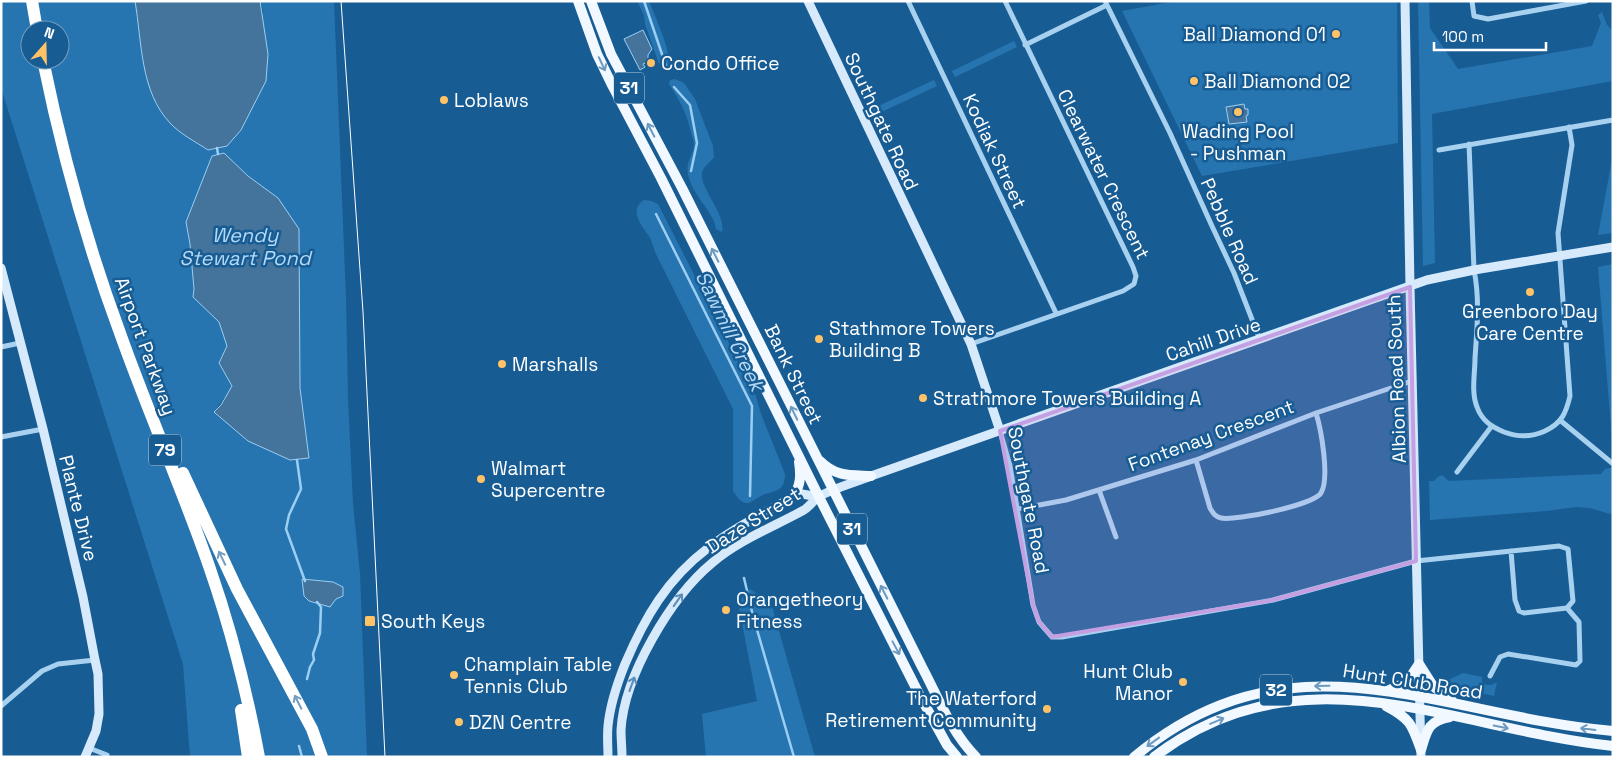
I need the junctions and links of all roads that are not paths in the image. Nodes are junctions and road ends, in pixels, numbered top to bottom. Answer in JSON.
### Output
{"nodes":[{"id":1,"x":32,"y":1,"type":"edge"},
{"id":2,"x":578,"y":1,"type":"edge"},
{"id":3,"x":591,"y":1,"type":"edge"},
{"id":4,"x":808,"y":1,"type":"edge"},
{"id":5,"x":908,"y":1,"type":"edge"},
{"id":6,"x":1005,"y":1,"type":"edge"},
{"id":7,"x":1405,"y":1,"type":"edge"},
{"id":8,"x":1472,"y":1,"type":"edge"},
{"id":9,"x":1586,"y":1,"type":"edge"},
{"id":10,"x":1106,"y":3,"type":"edge"},
{"id":11,"x":35,"y":20,"type":"edge"},
{"id":12,"x":1025,"y":45,"type":"junction"},
{"id":13,"x":45,"y":70,"type":"edge"},
{"id":14,"x":1613,"y":120,"type":"edge"},
{"id":15,"x":1569,"y":127,"type":"junction"},
{"id":16,"x":1468,"y":144,"type":"junction"},
{"id":17,"x":1439,"y":150,"type":"dead end"},
{"id":18,"x":673,"y":173,"type":"junction"},
{"id":19,"x":661,"y":178,"type":"junction"},
{"id":20,"x":1613,"y":247,"type":"edge"},
{"id":21,"x":1559,"y":255,"type":"junction"},
{"id":22,"x":1,"y":268,"type":"edge"},
{"id":23,"x":1474,"y":270,"type":"junction"},
{"id":24,"x":1410,"y":286,"type":"junction"},
{"id":25,"x":1056,"y":313,"type":"junction"},
{"id":26,"x":120,"y":334,"type":"junction"},
{"id":27,"x":1260,"y":340,"type":"junction"},
{"id":28,"x":20,"y":343,"type":"junction"},
{"id":29,"x":971,"y":344,"type":"junction"},
{"id":30,"x":1,"y":347,"type":"edge"},
{"id":31,"x":1412,"y":381,"type":"junction"},
{"id":32,"x":1316,"y":413,"type":"junction"},
{"id":33,"x":1560,"y":421,"type":"junction"},
{"id":34,"x":1491,"y":427,"type":"junction"},
{"id":35,"x":43,"y":429,"type":"junction"},
{"id":36,"x":1000,"y":431,"type":"junction"},
{"id":37,"x":1,"y":438,"type":"edge"},
{"id":38,"x":798,"y":456,"type":"junction"},
{"id":39,"x":815,"y":456,"type":"junction"},
{"id":40,"x":1196,"y":460,"type":"junction"},
{"id":41,"x":1612,"y":463,"type":"edge"},
{"id":42,"x":1457,"y":472,"type":"dead end"},
{"id":43,"x":871,"y":476,"type":"junction"},
{"id":44,"x":1099,"y":490,"type":"junction"},
{"id":45,"x":833,"y":491,"type":"junction"},
{"id":46,"x":793,"y":497,"type":"junction"},
{"id":47,"x":819,"y":497,"type":"junction"},
{"id":48,"x":1018,"y":510,"type":"junction"},
{"id":49,"x":752,"y":520,"type":"junction"},
{"id":50,"x":760,"y":532,"type":"junction"},
{"id":51,"x":1116,"y":537,"type":"dead end"},
{"id":52,"x":1511,"y":551,"type":"junction"},
{"id":53,"x":1416,"y":561,"type":"junction"},
{"id":54,"x":209,"y":566,"type":"junction"},
{"id":55,"x":871,"y":566,"type":"junction"},
{"id":56,"x":856,"y":571,"type":"junction"},
{"id":57,"x":1567,"y":608,"type":"junction"},
{"id":58,"x":638,"y":633,"type":"junction"},
{"id":59,"x":651,"y":640,"type":"junction"},
{"id":60,"x":95,"y":660,"type":"junction"},
{"id":61,"x":1419,"y":664,"type":"junction"},
{"id":62,"x":922,"y":667,"type":"junction"},
{"id":63,"x":909,"y":672,"type":"junction"},
{"id":64,"x":1490,"y":676,"type":"dead end"},
{"id":65,"x":1388,"y":691,"type":"junction"},
{"id":66,"x":1419,"y":696,"type":"junction"},
{"id":67,"x":1379,"y":702,"type":"junction"},
{"id":68,"x":1455,"y":704,"type":"junction"},
{"id":69,"x":1,"y":706,"type":"edge"},
{"id":70,"x":1419,"y":709,"type":"junction"},
{"id":71,"x":1453,"y":716,"type":"junction"},
{"id":72,"x":608,"y":728,"type":"junction"},
{"id":73,"x":621,"y":729,"type":"junction"},
{"id":74,"x":1613,"y":731,"type":"edge"},
{"id":75,"x":1613,"y":746,"type":"edge"},
{"id":76,"x":89,"y":748,"type":"junction"},
{"id":77,"x":973,"y":754,"type":"edge"},
{"id":78,"x":1421,"y":754,"type":"edge"},
{"id":79,"x":107,"y":755,"type":"dead end"},
{"id":80,"x":84,"y":757,"type":"edge"},
{"id":81,"x":248,"y":757,"type":"edge"},
{"id":82,"x":259,"y":757,"type":"edge"},
{"id":83,"x":322,"y":757,"type":"edge"},
{"id":84,"x":608,"y":757,"type":"edge"},
{"id":85,"x":622,"y":757,"type":"edge"},
{"id":86,"x":959,"y":757,"type":"edge"},
{"id":87,"x":1134,"y":757,"type":"edge"},
{"id":88,"x":1154,"y":757,"type":"edge"}],
"edges":[{"from":1,"to":11,"type":"highway"},
{"from":2,"to":19,"type":"main road","name":"Bank Street","number":"31","one_way":true},
{"from":18,"to":3,"type":"main road","name":"Bank Street","number":"31","one_way":true},
{"from":4,"to":29,"type":"street","name":"Southgate Road"},
{"from":5,"to":25,"type":"street","name":"Kodiak Street"},
{"from":6,"to":12,"type":"street","name":"Clearwater Crescent"},
{"from":7,"to":24,"type":"street","name":"Albion Road South"},
{"from":8,"to":9,"type":"street"},
{"from":10,"to":12,"type":"street"},
{"from":10,"to":27,"type":"street","name":"Pebble Road"},
{"from":12,"to":25,"type":"street","name":"Clearwater Crescent"},
{"from":13,"to":26,"type":"highway","name":"Airport Parkway","number":"79"},
{"from":14,"to":15,"type":"street"},
{"from":15,"to":16,"type":"street"},
{"from":15,"to":21,"type":"street"},
{"from":16,"to":17,"type":"street"},
{"from":16,"to":23,"type":"street"},
{"from":18,"to":19,"type":"main road"},
{"from":39,"to":18,"type":"main road","name":"Bank Street","number":"31","one_way":true},
{"from":19,"to":38,"type":"main road","name":"Bank Street","number":"31"},
{"from":20,"to":21,"type":"street","name":"Cahill Drive"},
{"from":21,"to":23,"type":"street","name":"Cahill Drive"},
{"from":21,"to":33,"type":"street"},
{"from":22,"to":28,"type":"street","name":"Plante Drive"},
{"from":23,"to":24,"type":"street","name":"Cahill Drive"},
{"from":23,"to":34,"type":"street"},
{"from":24,"to":27,"type":"street","name":"Cahill Drive"},
{"from":24,"to":31,"type":"street","name":"Albion Road South"},
{"from":25,"to":29,"type":"street","name":"Clearwater Crescent"},
{"from":26,"to":54,"type":"highway","name":"Airport Parkway","number":"79"},
{"from":83,"to":26,"type":"highway","one_way":true},
{"from":27,"to":36,"type":"street","name":"Cahill Drive"},
{"from":28,"to":30,"type":"street"},
{"from":28,"to":35,"type":"street","name":"Plante Drive"},
{"from":29,"to":36,"type":"street","name":"Southgate Road"},
{"from":31,"to":32,"type":"street","name":"Fontenay Crescent"},
{"from":31,"to":53,"type":"street","name":"Albion Road South"},
{"from":32,"to":40,"type":"street","name":"Fontenay Crescent"},
{"from":32,"to":40,"type":"street"},
{"from":33,"to":34,"type":"street"},
{"from":33,"to":41,"type":"street"},
{"from":34,"to":42,"type":"street"},
{"from":35,"to":37,"type":"street"},
{"from":35,"to":60,"type":"street","name":"Plante Drive"},
{"from":36,"to":43,"type":"street","name":"Cahill Drive"},
{"from":36,"to":48,"type":"street","name":"Southgate Road"},
{"from":38,"to":46,"type":"main road"},
{"from":38,"to":47,"type":"main road","name":"Bank Street","number":"31"},
{"from":39,"to":43,"type":"main road"},
{"from":39,"to":45,"type":"main road","name":"Bank Street","number":"31"},
{"from":40,"to":44,"type":"street","name":"Fontenay Crescent"},
{"from":43,"to":45,"type":"street","name":"Cahill Drive"},
{"from":44,"to":48,"type":"street","name":"Fontenay Crescent"},
{"from":44,"to":51,"type":"street"},
{"from":45,"to":47,"type":"street","name":"Daze Street"},
{"from":45,"to":55,"type":"main road","name":"Bank Street","number":"31"},
{"from":46,"to":47,"type":"street","name":"Daze Street"},
{"from":46,"to":49,"type":"street","name":"Daze Street"},
{"from":47,"to":50,"type":"street","name":"Daze Street"},
{"from":47,"to":56,"type":"main road","name":"Bank Street","number":"31"},
{"from":48,"to":53,"type":"street","name":"Southgate Road"},
{"from":49,"to":50,"type":"street"},
{"from":49,"to":58,"type":"street","name":"Daze Street"},
{"from":59,"to":50,"type":"street","name":"Daze Street","one_way":true},
{"from":52,"to":53,"type":"street"},
{"from":52,"to":57,"type":"street"},
{"from":52,"to":57,"type":"street"},
{"from":53,"to":61,"type":"street","name":"Albion Road South"},
{"from":54,"to":81,"type":"highway"},
{"from":54,"to":82,"type":"highway","name":"Airport Parkway","number":"79"},
{"from":55,"to":56,"type":"main road"},
{"from":62,"to":55,"type":"main road","name":"Bank Street","number":"31","one_way":true},
{"from":56,"to":63,"type":"main road","name":"Bank Street","number":"31","one_way":true},
{"from":57,"to":64,"type":"street"},
{"from":58,"to":59,"type":"street"},
{"from":58,"to":72,"type":"street","name":"Daze Street"},
{"from":73,"to":59,"type":"street","name":"Daze Street","one_way":true},
{"from":60,"to":69,"type":"street"},
{"from":60,"to":76,"type":"street","name":"Plante Drive"},
{"from":61,"to":65,"type":"main road"},
{"from":61,"to":66,"type":"street","name":"Albion Road South"},
{"from":61,"to":68,"type":"main road"},
{"from":62,"to":63,"type":"main road"},
{"from":62,"to":77,"type":"main road","name":"Bank Street","number":"31"},
{"from":63,"to":86,"type":"main road","name":"Bank Street","number":"31"},
{"from":65,"to":66,"type":"main road","name":"Hunt Club Road","number":"32"},
{"from":65,"to":87,"type":"main road","name":"Hunt Club Road","number":"32","one_way":true},
{"from":66,"to":68,"type":"main road","name":"Hunt Club Road","number":"32"},
{"from":66,"to":70,"type":"street","name":"Albion Road South"},
{"from":67,"to":70,"type":"main road","name":"Hunt Club Road","number":"32"},
{"from":67,"to":78,"type":"main road"},
{"from":88,"to":67,"type":"main road","name":"Hunt Club Road","number":"32","one_way":true},
{"from":74,"to":68,"type":"main road","name":"Hunt Club Road","number":"32","one_way":true},
{"from":70,"to":71,"type":"main road","name":"Hunt Club Road","number":"32"},
{"from":70,"to":78,"type":"street","name":"Albion Road South"},
{"from":71,"to":75,"type":"main road","name":"Hunt Club Road","number":"32","one_way":true},
{"from":71,"to":78,"type":"main road"},
{"from":72,"to":73,"type":"street"},
{"from":72,"to":84,"type":"street","name":"Daze Street"},
{"from":73,"to":85,"type":"street","name":"Daze Street"},
{"from":76,"to":79,"type":"street"},
{"from":76,"to":80,"type":"street","name":"Plante Drive"},
{"from":77,"to":86,"type":"main road"}]}
